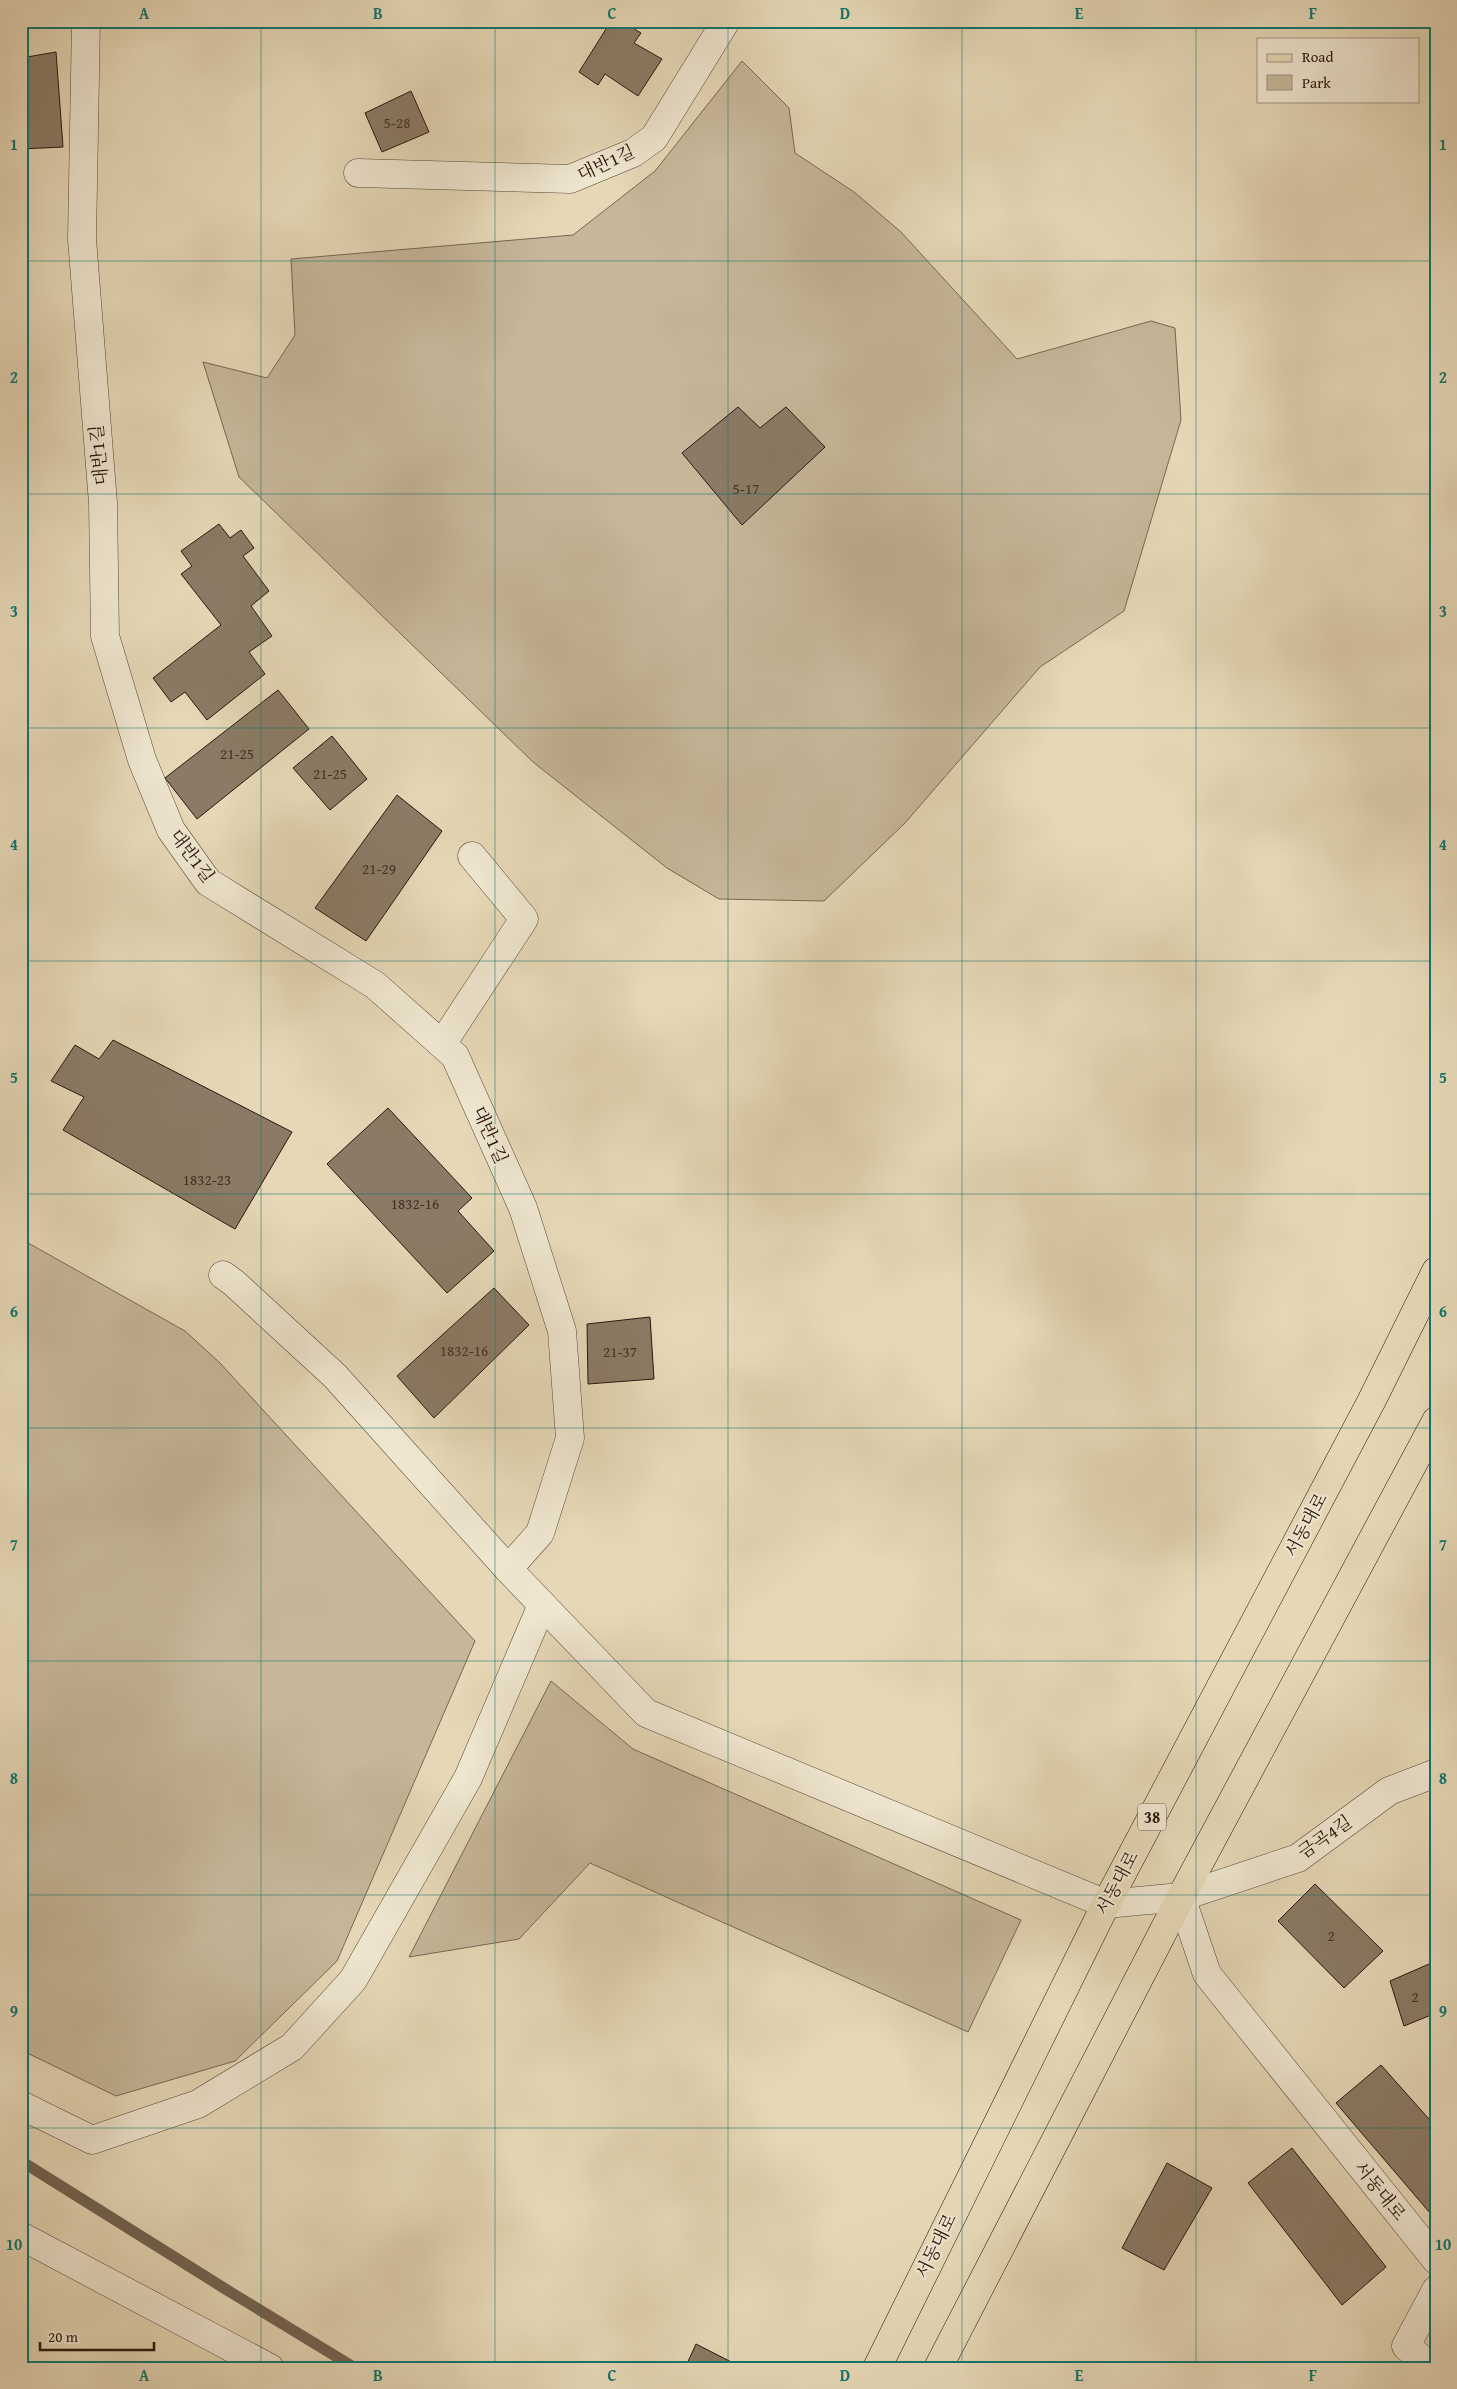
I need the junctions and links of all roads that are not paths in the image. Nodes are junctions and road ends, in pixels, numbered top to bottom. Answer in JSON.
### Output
{"nodes":[{"id":1,"x":86,"y":21,"type":"edge"},
{"id":2,"x":726,"y":21,"type":"edge"},
{"id":3,"x":358,"y":173,"type":"dead end"},
{"id":4,"x":472,"y":856,"type":"dead end"},
{"id":5,"x":442,"y":1044,"type":"junction"},
{"id":6,"x":1436,"y":1270,"type":"edge"},
{"id":7,"x":222,"y":1274,"type":"dead end"},
{"id":8,"x":1436,"y":1421,"type":"edge"},
{"id":9,"x":508,"y":1569,"type":"junction"},
{"id":10,"x":542,"y":1605,"type":"junction"},
{"id":11,"x":1436,"y":1773,"type":"edge"},
{"id":12,"x":1181,"y":1897,"type":"junction"},
{"id":13,"x":1106,"y":1904,"type":"junction"},
{"id":14,"x":21,"y":2105,"type":"edge"},
{"id":15,"x":21,"y":2236,"type":"edge"},
{"id":16,"x":1436,"y":2260,"type":"edge"},
{"id":17,"x":1436,"y":2290,"type":"edge"},
{"id":18,"x":270,"y":2368,"type":"edge"},
{"id":19,"x":877,"y":2368,"type":"edge"},
{"id":20,"x":938,"y":2368,"type":"edge"},
{"id":21,"x":1432,"y":2368,"type":"edge"}],
"edges":[{"from":1,"to":5,"type":"street","name":"대반1길"},
{"from":2,"to":3,"type":"street","name":"대반1길"},
{"from":4,"to":5,"type":"street"},
{"from":5,"to":9,"type":"street","name":"대반1길"},
{"from":6,"to":13,"type":"main road","name":"서동대로","number":"38"},
{"from":7,"to":9,"type":"street"},
{"from":8,"to":12,"type":"main road"},
{"from":9,"to":10,"type":"street"},
{"from":10,"to":13,"type":"street"},
{"from":10,"to":14,"type":"street"},
{"from":11,"to":12,"type":"street","name":"금곡4길"},
{"from":12,"to":13,"type":"street","name":"금곡4길"},
{"from":12,"to":16,"type":"street","name":"서동대로"},
{"from":12,"to":20,"type":"main road"},
{"from":13,"to":19,"type":"main road","name":"서동대로","number":"38"},
{"from":15,"to":18,"type":"street"},
{"from":17,"to":21,"type":"street"}]}
